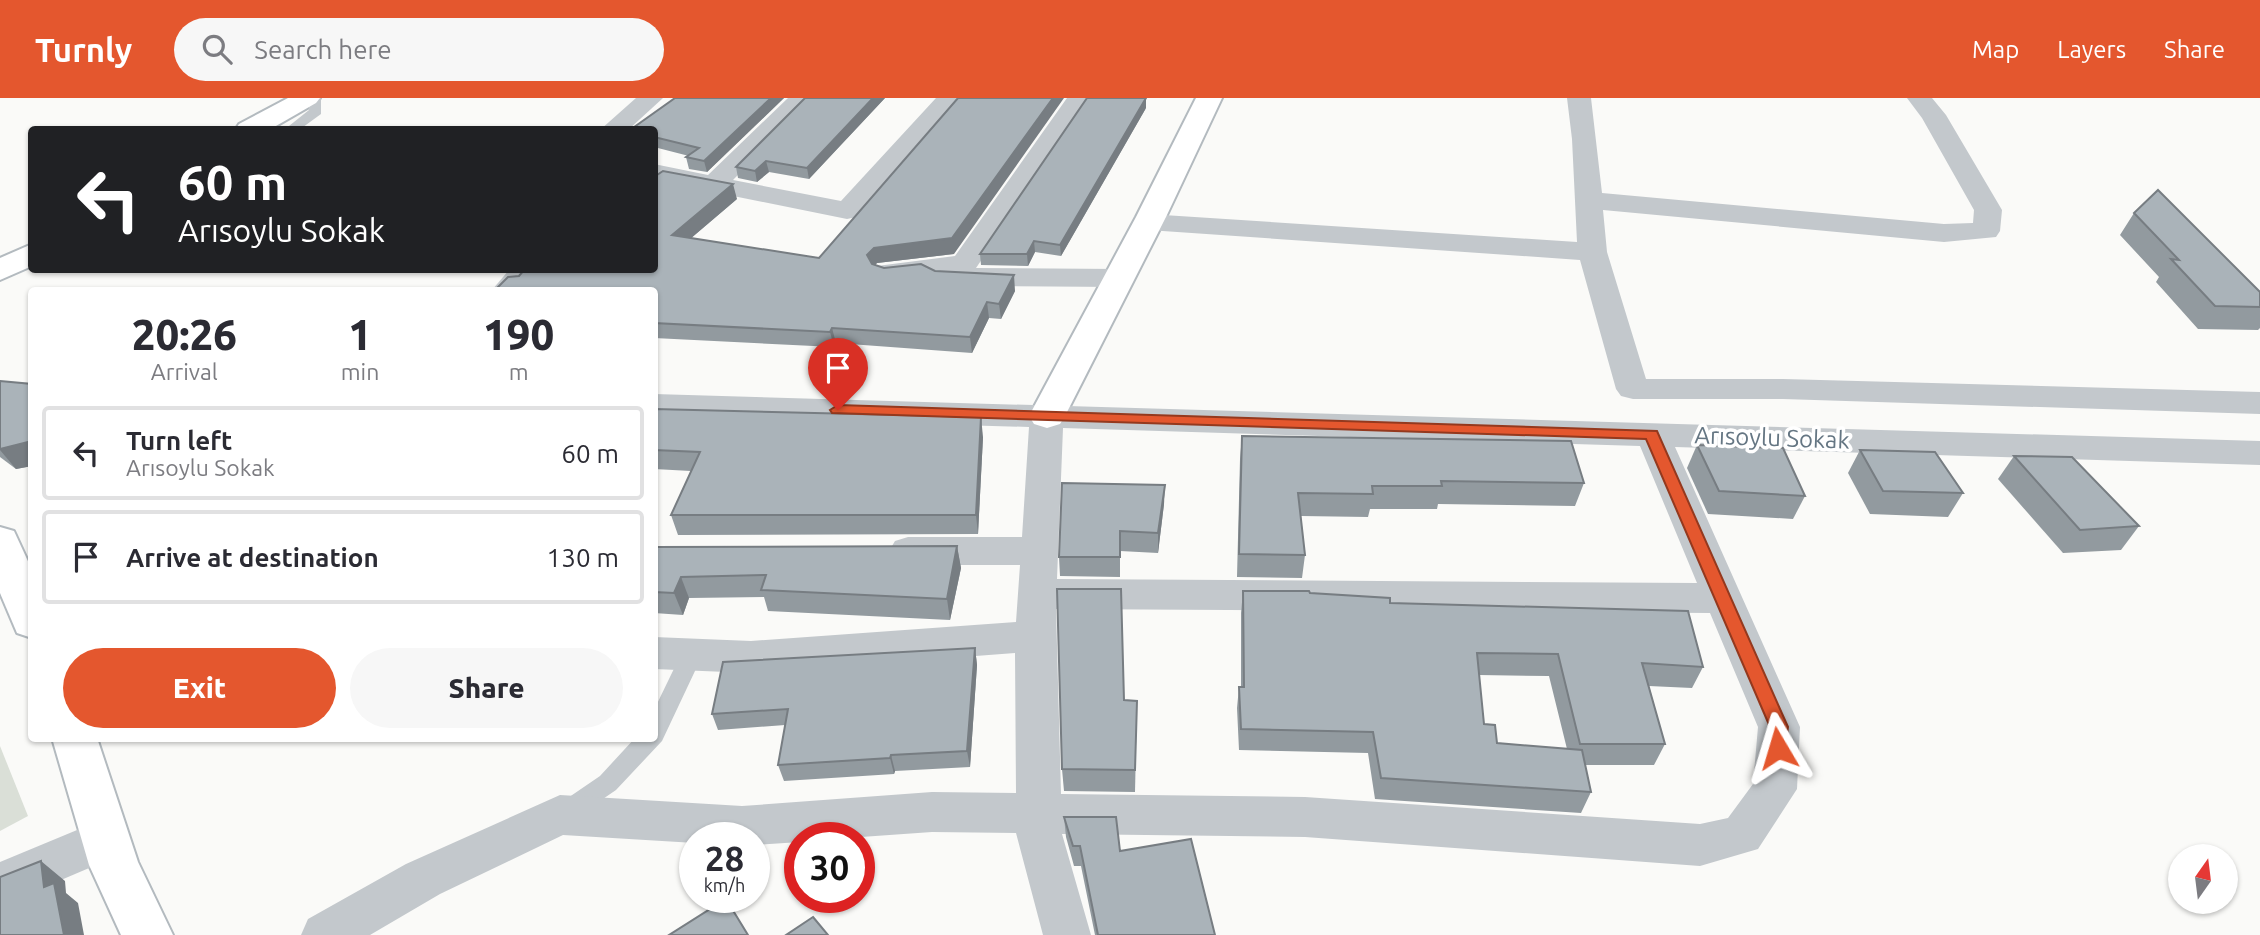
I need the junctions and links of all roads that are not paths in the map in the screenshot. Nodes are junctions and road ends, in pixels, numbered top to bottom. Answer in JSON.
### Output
{"nodes":[{"id":1,"x":307,"y":98,"type":"edge"},
{"id":2,"x":315,"y":98,"type":"edge"},
{"id":3,"x":651,"y":98,"type":"edge"},
{"id":4,"x":802,"y":98,"type":"edge"},
{"id":5,"x":949,"y":98,"type":"edge"},
{"id":6,"x":1079,"y":98,"type":"edge"},
{"id":7,"x":1209,"y":98,"type":"edge"},
{"id":8,"x":1578,"y":98,"type":"edge"},
{"id":9,"x":1919,"y":98,"type":"edge"},
{"id":10,"x":255,"y":126,"type":"edge"},
{"id":11,"x":295,"y":126,"type":"edge"},
{"id":12,"x":617,"y":126,"type":"edge"},
{"id":13,"x":658,"y":174,"type":"edge"},
{"id":14,"x":714,"y":184,"type":"junction"},
{"id":15,"x":1589,"y":200,"type":"junction"},
{"id":16,"x":1149,"y":222,"type":"junction"},
{"id":17,"x":1592,"y":252,"type":"junction"},
{"id":18,"x":28,"y":255,"type":"edge"},
{"id":19,"x":28,"y":265,"type":"edge"},
{"id":20,"x":0,"y":271,"type":"edge"},
{"id":21,"x":521,"y":273,"type":"edge"},
{"id":22,"x":1119,"y":278,"type":"junction"},
{"id":23,"x":510,"y":287,"type":"edge"},
{"id":24,"x":2260,"y":403,"type":"edge"},
{"id":25,"x":658,"y":405,"type":"edge"},
{"id":26,"x":1047,"y":416,"type":"junction"},
{"id":27,"x":1652,"y":434,"type":"junction"},
{"id":28,"x":2260,"y":453,"type":"edge"},
{"id":29,"x":877,"y":551,"type":"edge"},
{"id":30,"x":1040,"y":551,"type":"junction"},
{"id":31,"x":14,"y":554,"type":"edge"},
{"id":32,"x":1038,"y":594,"type":"junction"},
{"id":33,"x":1723,"y":598,"type":"junction"},
{"id":34,"x":28,"y":607,"type":"edge"},
{"id":35,"x":1035,"y":636,"type":"junction"},
{"id":36,"x":673,"y":654,"type":"edge"},
{"id":37,"x":658,"y":717,"type":"edge"},
{"id":38,"x":75,"y":742,"type":"edge"},
{"id":39,"x":646,"y":742,"type":"edge"},
{"id":40,"x":560,"y":815,"type":"junction"},
{"id":41,"x":1038,"y":815,"type":"junction"},
{"id":42,"x":106,"y":839,"type":"junction"},
{"id":43,"x":0,"y":884,"type":"edge"},
{"id":44,"x":147,"y":935,"type":"edge"},
{"id":45,"x":325,"y":935,"type":"edge"},
{"id":46,"x":1067,"y":935,"type":"edge"}],
"edges":[{"from":1,"to":10,"type":"street"},
{"from":2,"to":11,"type":"lane"},
{"from":3,"to":12,"type":"street"},
{"from":4,"to":14,"type":"street"},
{"from":5,"to":14,"type":"street"},
{"from":6,"to":22,"type":"street"},
{"from":7,"to":16,"type":"street"},
{"from":8,"to":15,"type":"street"},
{"from":9,"to":15,"type":"street"},
{"from":13,"to":14,"type":"street"},
{"from":15,"to":17,"type":"street"},
{"from":16,"to":17,"type":"street"},
{"from":16,"to":22,"type":"street"},
{"from":17,"to":24,"type":"street"},
{"from":18,"to":20,"type":"street"},
{"from":19,"to":20,"type":"lane"},
{"from":21,"to":23,"type":"street"},
{"from":22,"to":26,"type":"street"},
{"from":25,"to":26,"type":"street","name":"Arısoylu Sokak"},
{"from":26,"to":27,"type":"street","name":"Arısoylu Sokak"},
{"from":26,"to":30,"type":"street"},
{"from":27,"to":28,"type":"street","name":"Arısoylu Sokak"},
{"from":27,"to":33,"type":"street"},
{"from":29,"to":30,"type":"street"},
{"from":30,"to":32,"type":"street"},
{"from":31,"to":34,"type":"street"},
{"from":32,"to":33,"type":"street"},
{"from":32,"to":35,"type":"street"},
{"from":33,"to":41,"type":"street"},
{"from":35,"to":36,"type":"street"},
{"from":35,"to":41,"type":"street"},
{"from":36,"to":37,"type":"lane"},
{"from":38,"to":42,"type":"street"},
{"from":39,"to":40,"type":"lane"},
{"from":40,"to":41,"type":"street"},
{"from":40,"to":45,"type":"street"},
{"from":41,"to":46,"type":"street"},
{"from":42,"to":43,"type":"street"},
{"from":42,"to":44,"type":"street"}]}
